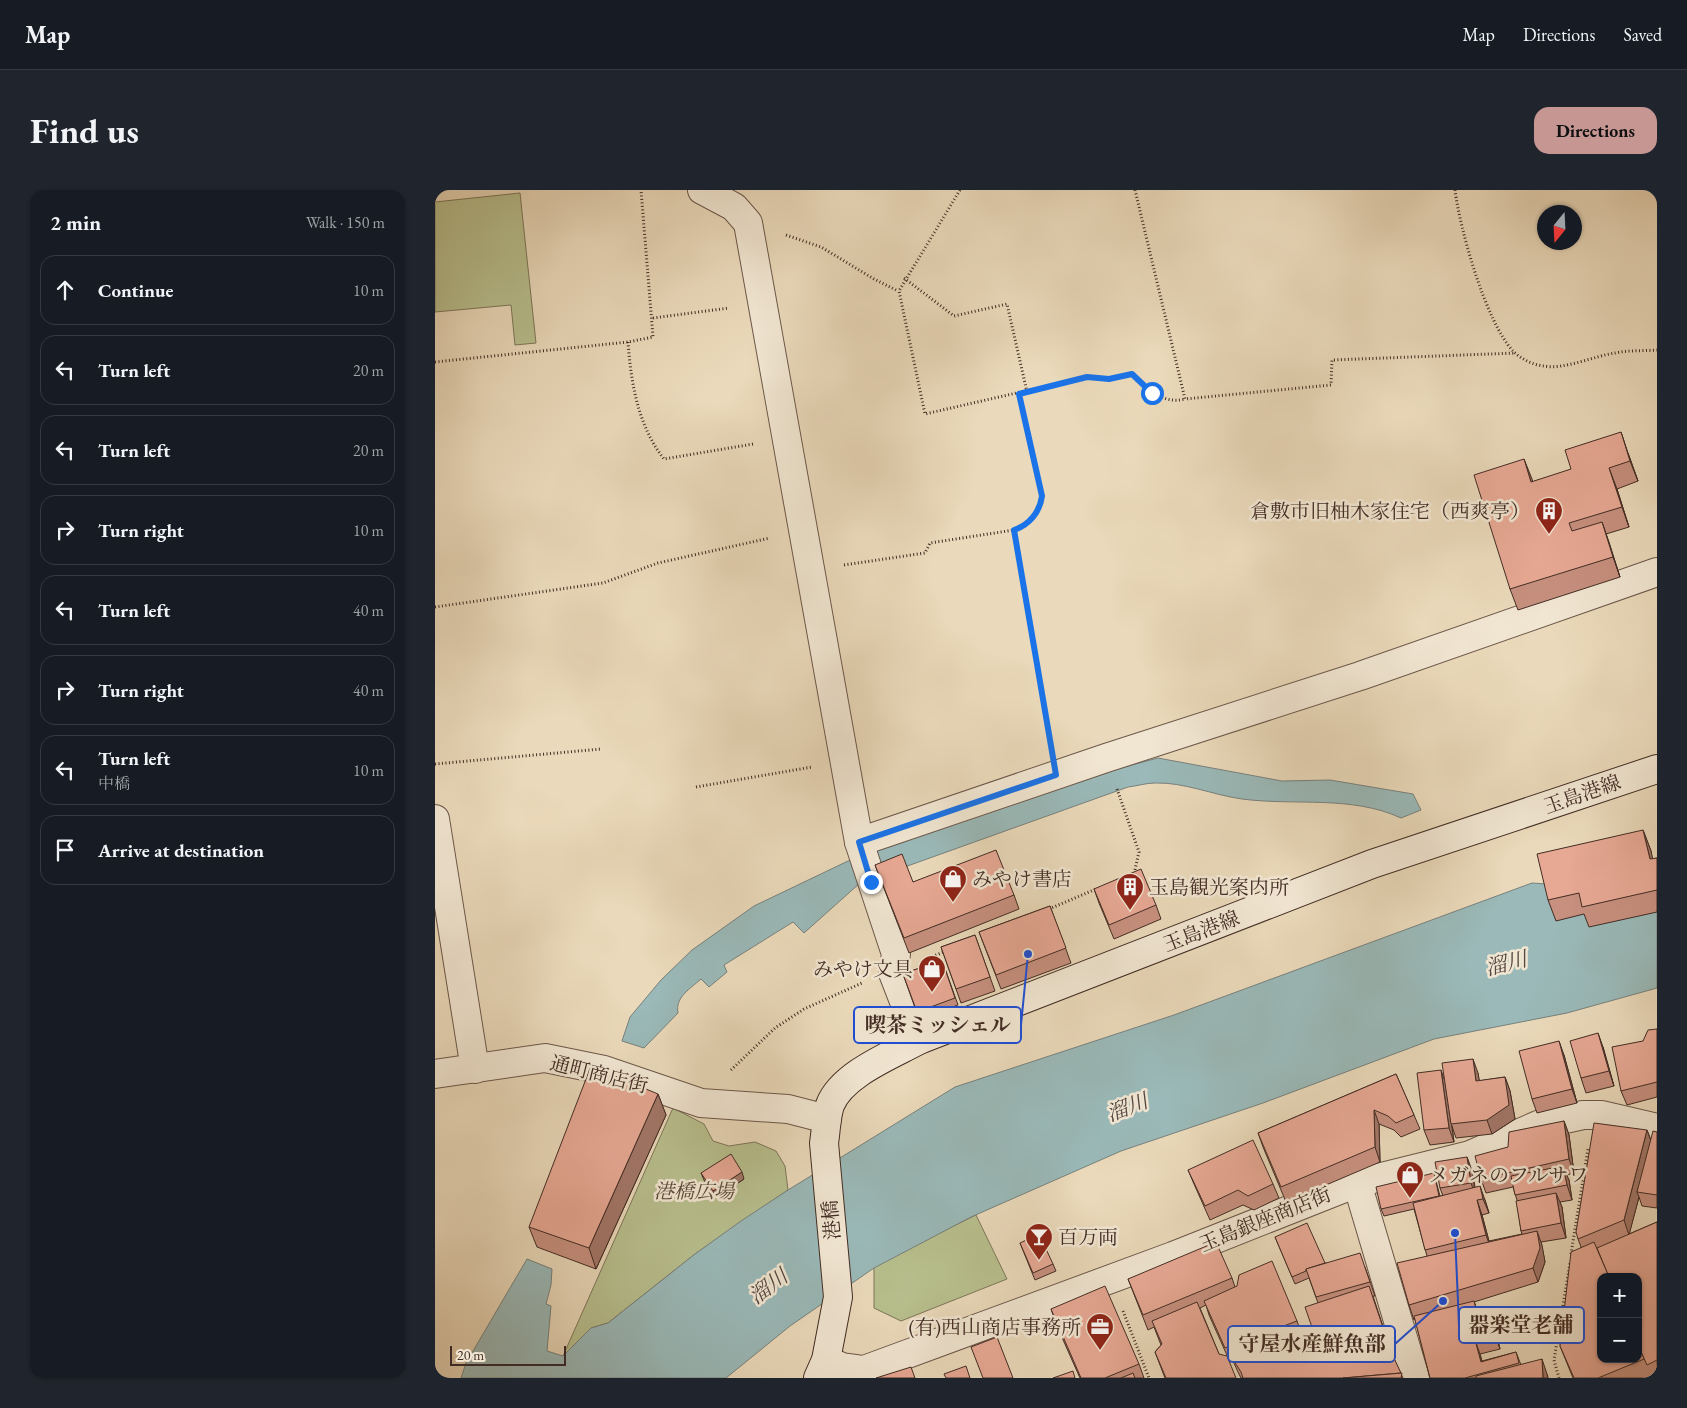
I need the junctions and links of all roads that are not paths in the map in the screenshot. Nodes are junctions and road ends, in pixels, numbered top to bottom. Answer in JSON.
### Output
{"nodes":[{"id":1,"x":702,"y":190,"type":"edge"},
{"id":2,"x":1657,"y":572,"type":"edge"},
{"id":3,"x":1657,"y":769,"type":"edge"},
{"id":4,"x":435,"y":818,"type":"edge"},
{"id":5,"x":859,"y":842,"type":"junction"},
{"id":6,"x":919,"y":1040,"type":"junction"},
{"id":7,"x":475,"y":1069,"type":"junction"},
{"id":8,"x":435,"y":1074,"type":"edge"},
{"id":9,"x":1657,"y":1128,"type":"edge"},
{"id":10,"x":826,"y":1131,"type":"junction"},
{"id":11,"x":1357,"y":1183,"type":"junction"},
{"id":12,"x":822,"y":1369,"type":"edge"},
{"id":13,"x":1415,"y":1378,"type":"edge"}],
"edges":[{"from":1,"to":5,"type":"street"},
{"from":2,"to":5,"type":"street"},
{"from":3,"to":6,"type":"street","name":"玉島港線"},
{"from":4,"to":7,"type":"street"},
{"from":5,"to":6,"type":"street"},
{"from":6,"to":10,"type":"street","name":"玉島港線"},
{"from":7,"to":8,"type":"street","name":"通町商店街"},
{"from":7,"to":10,"type":"street","name":"通町商店街"},
{"from":9,"to":11,"type":"street","name":"玉島銀座商店街"},
{"from":10,"to":12,"type":"street","name":"港橋"},
{"from":11,"to":12,"type":"street","name":"玉島銀座商店街"},
{"from":11,"to":13,"type":"street","name":"玉島銀座商店街"}]}
